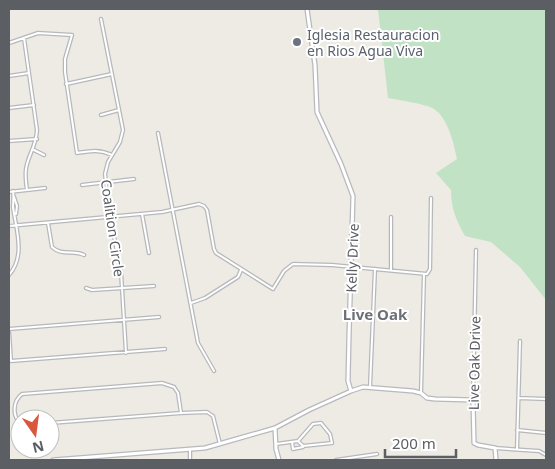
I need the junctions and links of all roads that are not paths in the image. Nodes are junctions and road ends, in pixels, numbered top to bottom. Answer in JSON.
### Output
{"nodes":[{"id":1,"x":307,"y":9,"type":"edge"},
{"id":2,"x":101,"y":19,"type":"dead end"},
{"id":3,"x":24,"y":38,"type":"junction"},
{"id":4,"x":9,"y":43,"type":"edge"},
{"id":5,"x":29,"y":73,"type":"junction"},
{"id":6,"x":112,"y":74,"type":"junction"},
{"id":7,"x":9,"y":76,"type":"edge"},
{"id":8,"x":66,"y":84,"type":"junction"},
{"id":9,"x":34,"y":104,"type":"junction"},
{"id":10,"x":9,"y":108,"type":"edge"},
{"id":11,"x":120,"y":110,"type":"junction"},
{"id":12,"x":102,"y":115,"type":"dead end"},
{"id":13,"x":158,"y":133,"type":"dead end"},
{"id":14,"x":37,"y":139,"type":"junction"},
{"id":15,"x":9,"y":141,"type":"edge"},
{"id":16,"x":34,"y":150,"type":"junction"},
{"id":17,"x":44,"y":155,"type":"dead end"},
{"id":18,"x":112,"y":155,"type":"junction"},
{"id":19,"x":134,"y":179,"type":"dead end"},
{"id":20,"x":106,"y":183,"type":"junction"},
{"id":21,"x":82,"y":185,"type":"dead end"},
{"id":22,"x":45,"y":188,"type":"dead end"},
{"id":23,"x":27,"y":190,"type":"junction"},
{"id":24,"x":13,"y":191,"type":"junction"},
{"id":25,"x":9,"y":192,"type":"edge"},
{"id":26,"x":431,"y":198,"type":"dead end"},
{"id":27,"x":174,"y":209,"type":"junction"},
{"id":28,"x":142,"y":213,"type":"junction"},
{"id":29,"x":110,"y":216,"type":"junction"},
{"id":30,"x":391,"y":217,"type":"dead end"},
{"id":31,"x":48,"y":222,"type":"junction"},
{"id":32,"x":9,"y":226,"type":"edge"},
{"id":33,"x":16,"y":226,"type":"junction"},
{"id":34,"x":476,"y":250,"type":"dead end"},
{"id":35,"x":149,"y":253,"type":"dead end"},
{"id":36,"x":84,"y":255,"type":"dead end"},
{"id":37,"x":351,"y":266,"type":"junction"},
{"id":38,"x":375,"y":269,"type":"junction"},
{"id":39,"x":242,"y":270,"type":"junction"},
{"id":40,"x":391,"y":270,"type":"junction"},
{"id":41,"x":424,"y":274,"type":"junction"},
{"id":42,"x":9,"y":275,"type":"edge"},
{"id":43,"x":154,"y":286,"type":"dead end"},
{"id":44,"x":86,"y":288,"type":"dead end"},
{"id":45,"x":121,"y":288,"type":"junction"},
{"id":46,"x":191,"y":302,"type":"junction"},
{"id":47,"x":159,"y":317,"type":"dead end"},
{"id":48,"x":124,"y":320,"type":"junction"},
{"id":49,"x":9,"y":331,"type":"edge"},
{"id":50,"x":520,"y":341,"type":"dead end"},
{"id":51,"x":165,"y":349,"type":"dead end"},
{"id":52,"x":126,"y":353,"type":"junction"},
{"id":53,"x":214,"y":371,"type":"dead end"},
{"id":54,"x":370,"y":387,"type":"junction"},
{"id":55,"x":351,"y":391,"type":"junction"},
{"id":56,"x":421,"y":393,"type":"junction"},
{"id":57,"x":519,"y":398,"type":"junction"},
{"id":58,"x":546,"y":399,"type":"edge"},
{"id":59,"x":472,"y":400,"type":"junction"},
{"id":60,"x":15,"y":409,"type":"edge"},
{"id":61,"x":181,"y":413,"type":"junction"},
{"id":62,"x":60,"y":422,"type":"edge"},
{"id":63,"x":275,"y":428,"type":"junction"},
{"id":64,"x":517,"y":430,"type":"junction"},
{"id":65,"x":546,"y":433,"type":"edge"},
{"id":66,"x":298,"y":441,"type":"junction"},
{"id":67,"x":292,"y":442,"type":"junction"},
{"id":68,"x":220,"y":444,"type":"junction"},
{"id":69,"x":276,"y":444,"type":"junction"},
{"id":70,"x":303,"y":446,"type":"junction"},
{"id":71,"x":495,"y":448,"type":"junction"},
{"id":72,"x":190,"y":449,"type":"junction"},
{"id":73,"x":517,"y":449,"type":"junction"},
{"id":74,"x":377,"y":454,"type":"dead end"},
{"id":75,"x":546,"y":456,"type":"edge"},
{"id":76,"x":55,"y":460,"type":"edge"},
{"id":77,"x":190,"y":460,"type":"edge"},
{"id":78,"x":279,"y":460,"type":"edge"},
{"id":79,"x":336,"y":460,"type":"edge"},
{"id":80,"x":496,"y":460,"type":"edge"}],
"edges":[{"from":1,"to":37,"type":"street","name":"Kelly Drive"},
{"from":2,"to":6,"type":"street","name":"Coalition Circle"},
{"from":3,"to":4,"type":"street"},
{"from":3,"to":5,"type":"street"},
{"from":3,"to":8,"type":"street"},
{"from":5,"to":7,"type":"street"},
{"from":5,"to":9,"type":"street"},
{"from":6,"to":8,"type":"street"},
{"from":6,"to":11,"type":"street","name":"Coalition Circle"},
{"from":8,"to":18,"type":"street"},
{"from":9,"to":10,"type":"street"},
{"from":9,"to":14,"type":"street"},
{"from":11,"to":12,"type":"street"},
{"from":11,"to":18,"type":"street","name":"Coalition Circle"},
{"from":13,"to":27,"type":"street"},
{"from":14,"to":15,"type":"street"},
{"from":14,"to":16,"type":"street"},
{"from":16,"to":17,"type":"street"},
{"from":16,"to":23,"type":"street"},
{"from":18,"to":20,"type":"street","name":"Coalition Circle"},
{"from":19,"to":20,"type":"street"},
{"from":20,"to":21,"type":"street"},
{"from":20,"to":29,"type":"street","name":"Coalition Circle"},
{"from":22,"to":23,"type":"street"},
{"from":23,"to":24,"type":"street"},
{"from":24,"to":25,"type":"street"},
{"from":24,"to":33,"type":"street"},
{"from":26,"to":41,"type":"street"},
{"from":27,"to":28,"type":"street"},
{"from":27,"to":39,"type":"street"},
{"from":27,"to":46,"type":"street"},
{"from":28,"to":29,"type":"street"},
{"from":28,"to":35,"type":"street"},
{"from":29,"to":31,"type":"street"},
{"from":29,"to":45,"type":"street","name":"Coalition Circle"},
{"from":30,"to":40,"type":"street"},
{"from":31,"to":33,"type":"street"},
{"from":31,"to":36,"type":"street"},
{"from":32,"to":33,"type":"street"},
{"from":33,"to":42,"type":"street"},
{"from":34,"to":59,"type":"street","name":"Live Oak Drive"},
{"from":37,"to":38,"type":"street"},
{"from":37,"to":39,"type":"street"},
{"from":37,"to":55,"type":"street","name":"Kelly Drive"},
{"from":38,"to":40,"type":"street"},
{"from":38,"to":54,"type":"street"},
{"from":39,"to":46,"type":"street"},
{"from":40,"to":41,"type":"street"},
{"from":41,"to":56,"type":"street"},
{"from":43,"to":45,"type":"street"},
{"from":44,"to":45,"type":"street"},
{"from":45,"to":48,"type":"street","name":"Coalition Circle"},
{"from":46,"to":53,"type":"street"},
{"from":47,"to":48,"type":"street"},
{"from":48,"to":49,"type":"street"},
{"from":48,"to":52,"type":"street","name":"Coalition Circle"},
{"from":49,"to":52,"type":"street"},
{"from":50,"to":57,"type":"street"},
{"from":51,"to":52,"type":"street"},
{"from":54,"to":55,"type":"street"},
{"from":54,"to":56,"type":"street"},
{"from":55,"to":63,"type":"street"},
{"from":56,"to":59,"type":"street"},
{"from":57,"to":58,"type":"street"},
{"from":57,"to":64,"type":"street"},
{"from":59,"to":71,"type":"street","name":"Live Oak Drive"},
{"from":60,"to":61,"type":"street"},
{"from":61,"to":62,"type":"street"},
{"from":61,"to":68,"type":"street"},
{"from":63,"to":68,"type":"street"},
{"from":63,"to":69,"type":"street"},
{"from":64,"to":65,"type":"street"},
{"from":64,"to":73,"type":"street"},
{"from":66,"to":67,"type":"street"},
{"from":66,"to":70,"type":"street"},
{"from":66,"to":70,"type":"street"},
{"from":67,"to":69,"type":"street"},
{"from":67,"to":70,"type":"street"},
{"from":68,"to":72,"type":"street"},
{"from":69,"to":78,"type":"street"},
{"from":71,"to":73,"type":"street"},
{"from":71,"to":80,"type":"street"},
{"from":72,"to":76,"type":"street"},
{"from":72,"to":77,"type":"street"},
{"from":73,"to":75,"type":"street"},
{"from":74,"to":79,"type":"street"}]}
